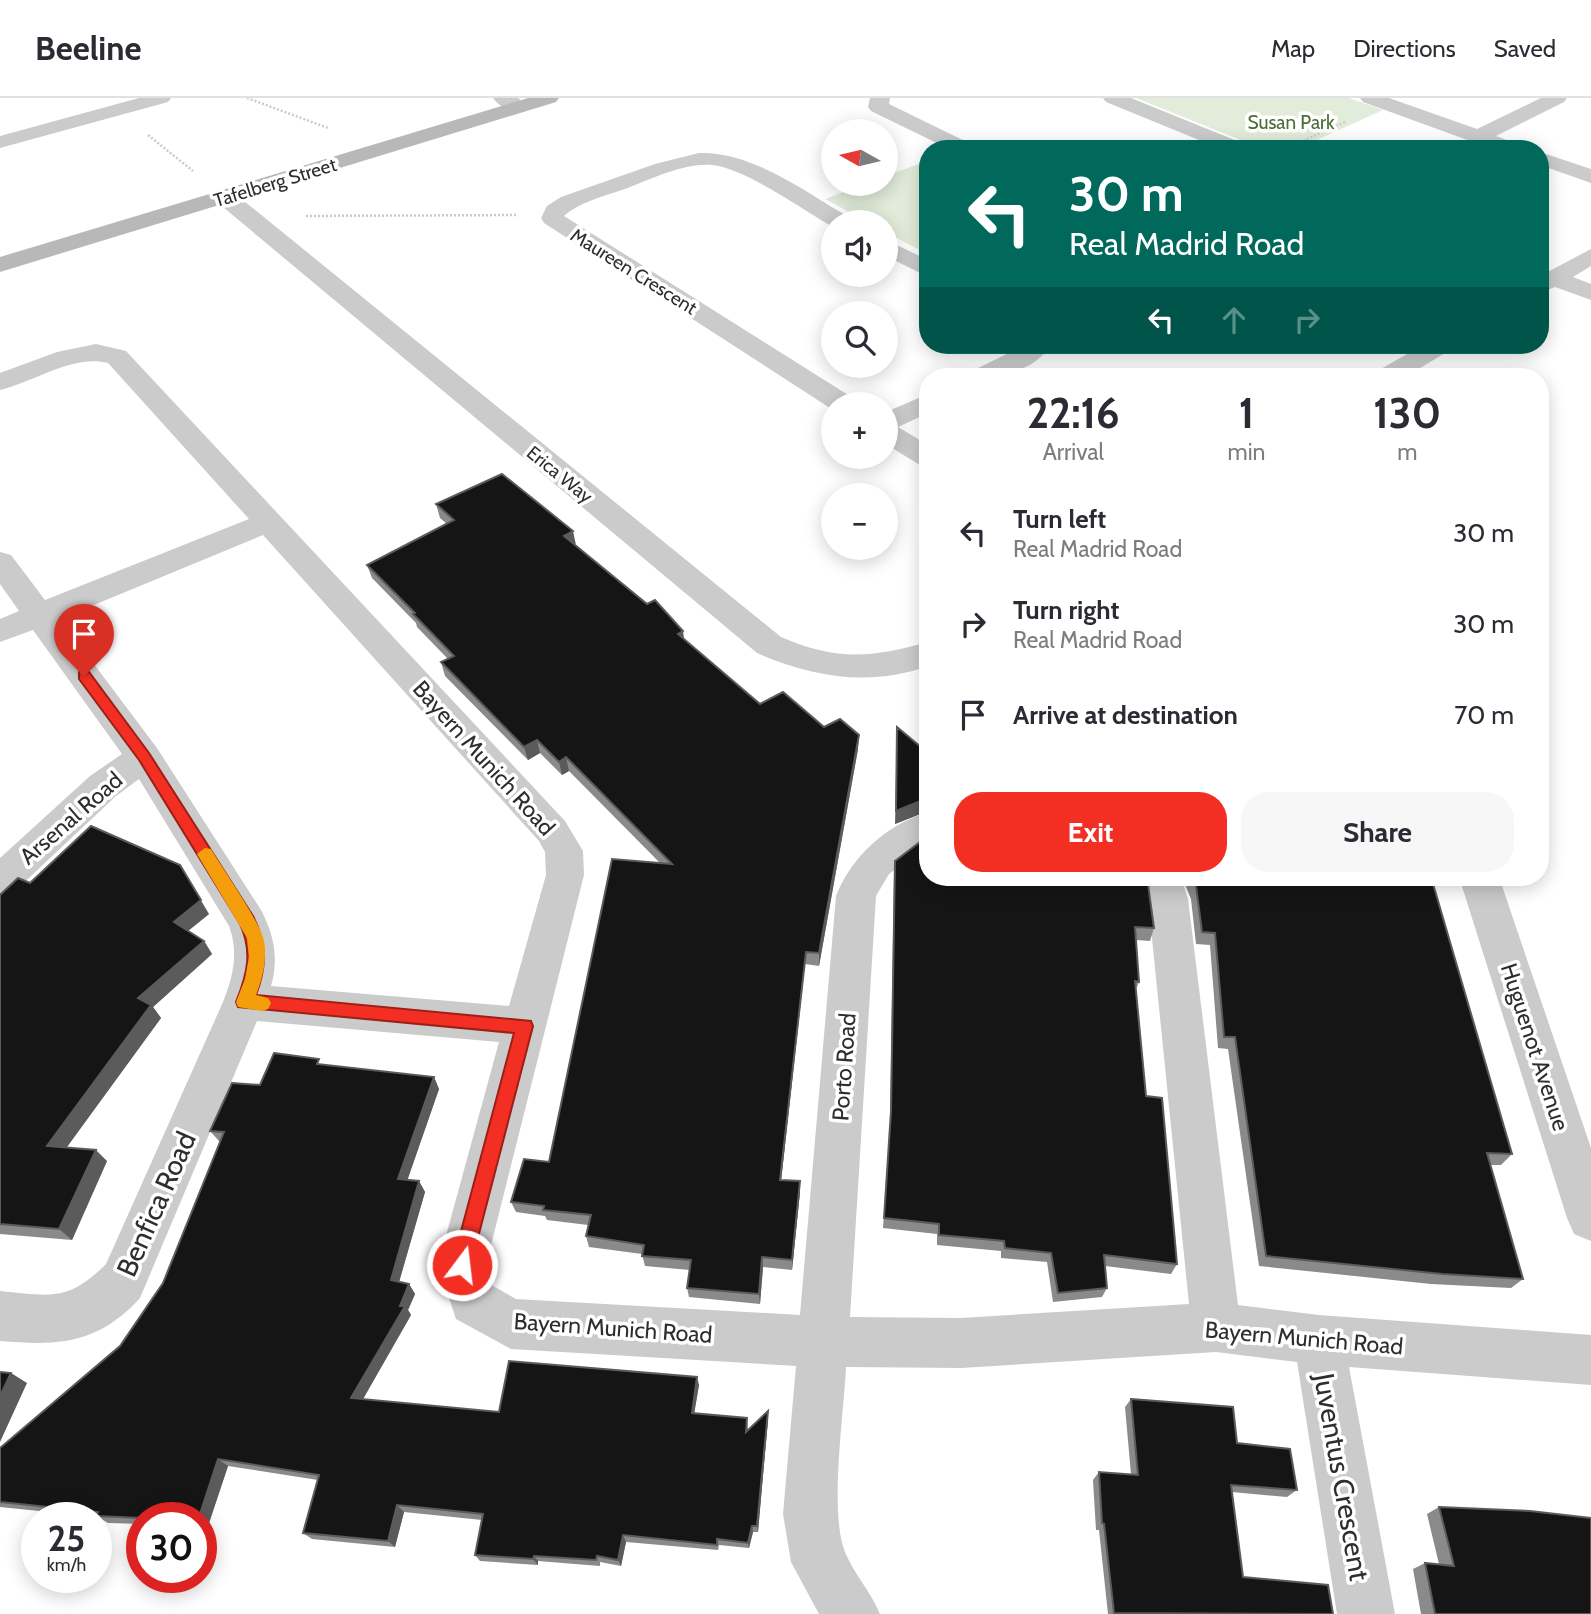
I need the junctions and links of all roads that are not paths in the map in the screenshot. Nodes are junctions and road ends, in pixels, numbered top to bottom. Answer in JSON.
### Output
{"nodes":[{"id":1,"x":161,"y":98,"type":"edge"},
{"id":2,"x":549,"y":98,"type":"edge"},
{"id":3,"x":880,"y":98,"type":"edge"},
{"id":4,"x":1113,"y":98,"type":"edge"},
{"id":5,"x":1370,"y":98,"type":"edge"},
{"id":6,"x":1557,"y":98,"type":"edge"},
{"id":7,"x":511,"y":102,"type":"edge"},
{"id":8,"x":1478,"y":137,"type":"junction"},
{"id":9,"x":947,"y":140,"type":"edge"},
{"id":10,"x":1218,"y":140,"type":"edge"},
{"id":11,"x":1487,"y":140,"type":"edge"},
{"id":12,"x":0,"y":142,"type":"edge"},
{"id":13,"x":1549,"y":161,"type":"edge"},
{"id":14,"x":1591,"y":176,"type":"edge"},
{"id":15,"x":225,"y":197,"type":"junction"},
{"id":16,"x":821,"y":211,"type":"edge"},
{"id":17,"x":898,"y":254,"type":"edge"},
{"id":18,"x":1591,"y":256,"type":"edge"},
{"id":19,"x":0,"y":265,"type":"edge"},
{"id":20,"x":919,"y":265,"type":"edge"},
{"id":21,"x":1549,"y":281,"type":"edge"},
{"id":22,"x":1549,"y":282,"type":"edge"},
{"id":23,"x":1591,"y":293,"type":"edge"},
{"id":24,"x":1030,"y":354,"type":"edge"},
{"id":25,"x":1425,"y":354,"type":"edge"},
{"id":26,"x":1000,"y":368,"type":"edge"},
{"id":27,"x":1401,"y":368,"type":"edge"},
{"id":28,"x":0,"y":382,"type":"edge"},
{"id":29,"x":824,"y":392,"type":"edge"},
{"id":30,"x":919,"y":406,"type":"edge"},
{"id":31,"x":898,"y":416,"type":"edge"},
{"id":32,"x":898,"y":439,"type":"edge"},
{"id":33,"x":919,"y":452,"type":"edge"},
{"id":34,"x":267,"y":523,"type":"junction"},
{"id":35,"x":0,"y":562,"type":"edge"},
{"id":36,"x":39,"y":615,"type":"junction"},
{"id":37,"x":0,"y":631,"type":"edge"},
{"id":38,"x":919,"y":656,"type":"edge"},
{"id":39,"x":144,"y":757,"type":"junction"},
{"id":40,"x":919,"y":833,"type":"edge"},
{"id":41,"x":0,"y":881,"type":"edge"},
{"id":42,"x":1164,"y":886,"type":"edge"},
{"id":43,"x":1482,"y":886,"type":"edge"},
{"id":44,"x":244,"y":1002,"type":"junction"},
{"id":45,"x":525,"y":1026,"type":"junction"},
{"id":46,"x":1591,"y":1218,"type":"edge"},
{"id":47,"x":0,"y":1316,"type":"edge"},
{"id":48,"x":1216,"y":1327,"type":"junction"},
{"id":49,"x":1318,"y":1340,"type":"junction"},
{"id":50,"x":824,"y":1342,"type":"junction"},
{"id":51,"x":1591,"y":1360,"type":"edge"},
{"id":52,"x":850,"y":1614,"type":"edge"},
{"id":53,"x":1366,"y":1614,"type":"edge"}],
"edges":[{"from":1,"to":12,"type":"street"},
{"from":2,"to":7,"type":"street","name":"Tafelberg Street"},
{"from":3,"to":9,"type":"street"},
{"from":4,"to":10,"type":"street"},
{"from":5,"to":8,"type":"street"},
{"from":6,"to":8,"type":"street"},
{"from":7,"to":15,"type":"street","name":"Tafelberg Street"},
{"from":8,"to":11,"type":"street"},
{"from":13,"to":14,"type":"street"},
{"from":15,"to":19,"type":"street","name":"Tafelberg Street"},
{"from":15,"to":38,"type":"street","name":"Erica Way"},
{"from":16,"to":29,"type":"street","name":"Maureen Crescent"},
{"from":17,"to":20,"type":"street"},
{"from":18,"to":21,"type":"street"},
{"from":22,"to":23,"type":"street"},
{"from":24,"to":26,"type":"street"},
{"from":25,"to":27,"type":"street"},
{"from":28,"to":34,"type":"street","name":"Bayern Munich Road"},
{"from":30,"to":31,"type":"street"},
{"from":32,"to":33,"type":"street"},
{"from":34,"to":36,"type":"street"},
{"from":34,"to":45,"type":"street","name":"Bayern Munich Road"},
{"from":35,"to":36,"type":"street","name":"Benfica Road"},
{"from":36,"to":37,"type":"street"},
{"from":36,"to":39,"type":"street","name":"Benfica Road"},
{"from":39,"to":41,"type":"street","name":"Arsenal Road"},
{"from":39,"to":44,"type":"street","name":"Benfica Road"},
{"from":40,"to":50,"type":"street","name":"Porto Road"},
{"from":42,"to":48,"type":"street"},
{"from":43,"to":46,"type":"street","name":"Huguenot Avenue"},
{"from":44,"to":45,"type":"street"},
{"from":44,"to":47,"type":"street","name":"Benfica Road"},
{"from":45,"to":50,"type":"street","name":"Bayern Munich Road"},
{"from":48,"to":49,"type":"street","name":"Bayern Munich Road"},
{"from":48,"to":50,"type":"street","name":"Bayern Munich Road"},
{"from":49,"to":51,"type":"street","name":"Bayern Munich Road"},
{"from":49,"to":53,"type":"street","name":"Juventus Crescent"},
{"from":50,"to":52,"type":"street"}]}
